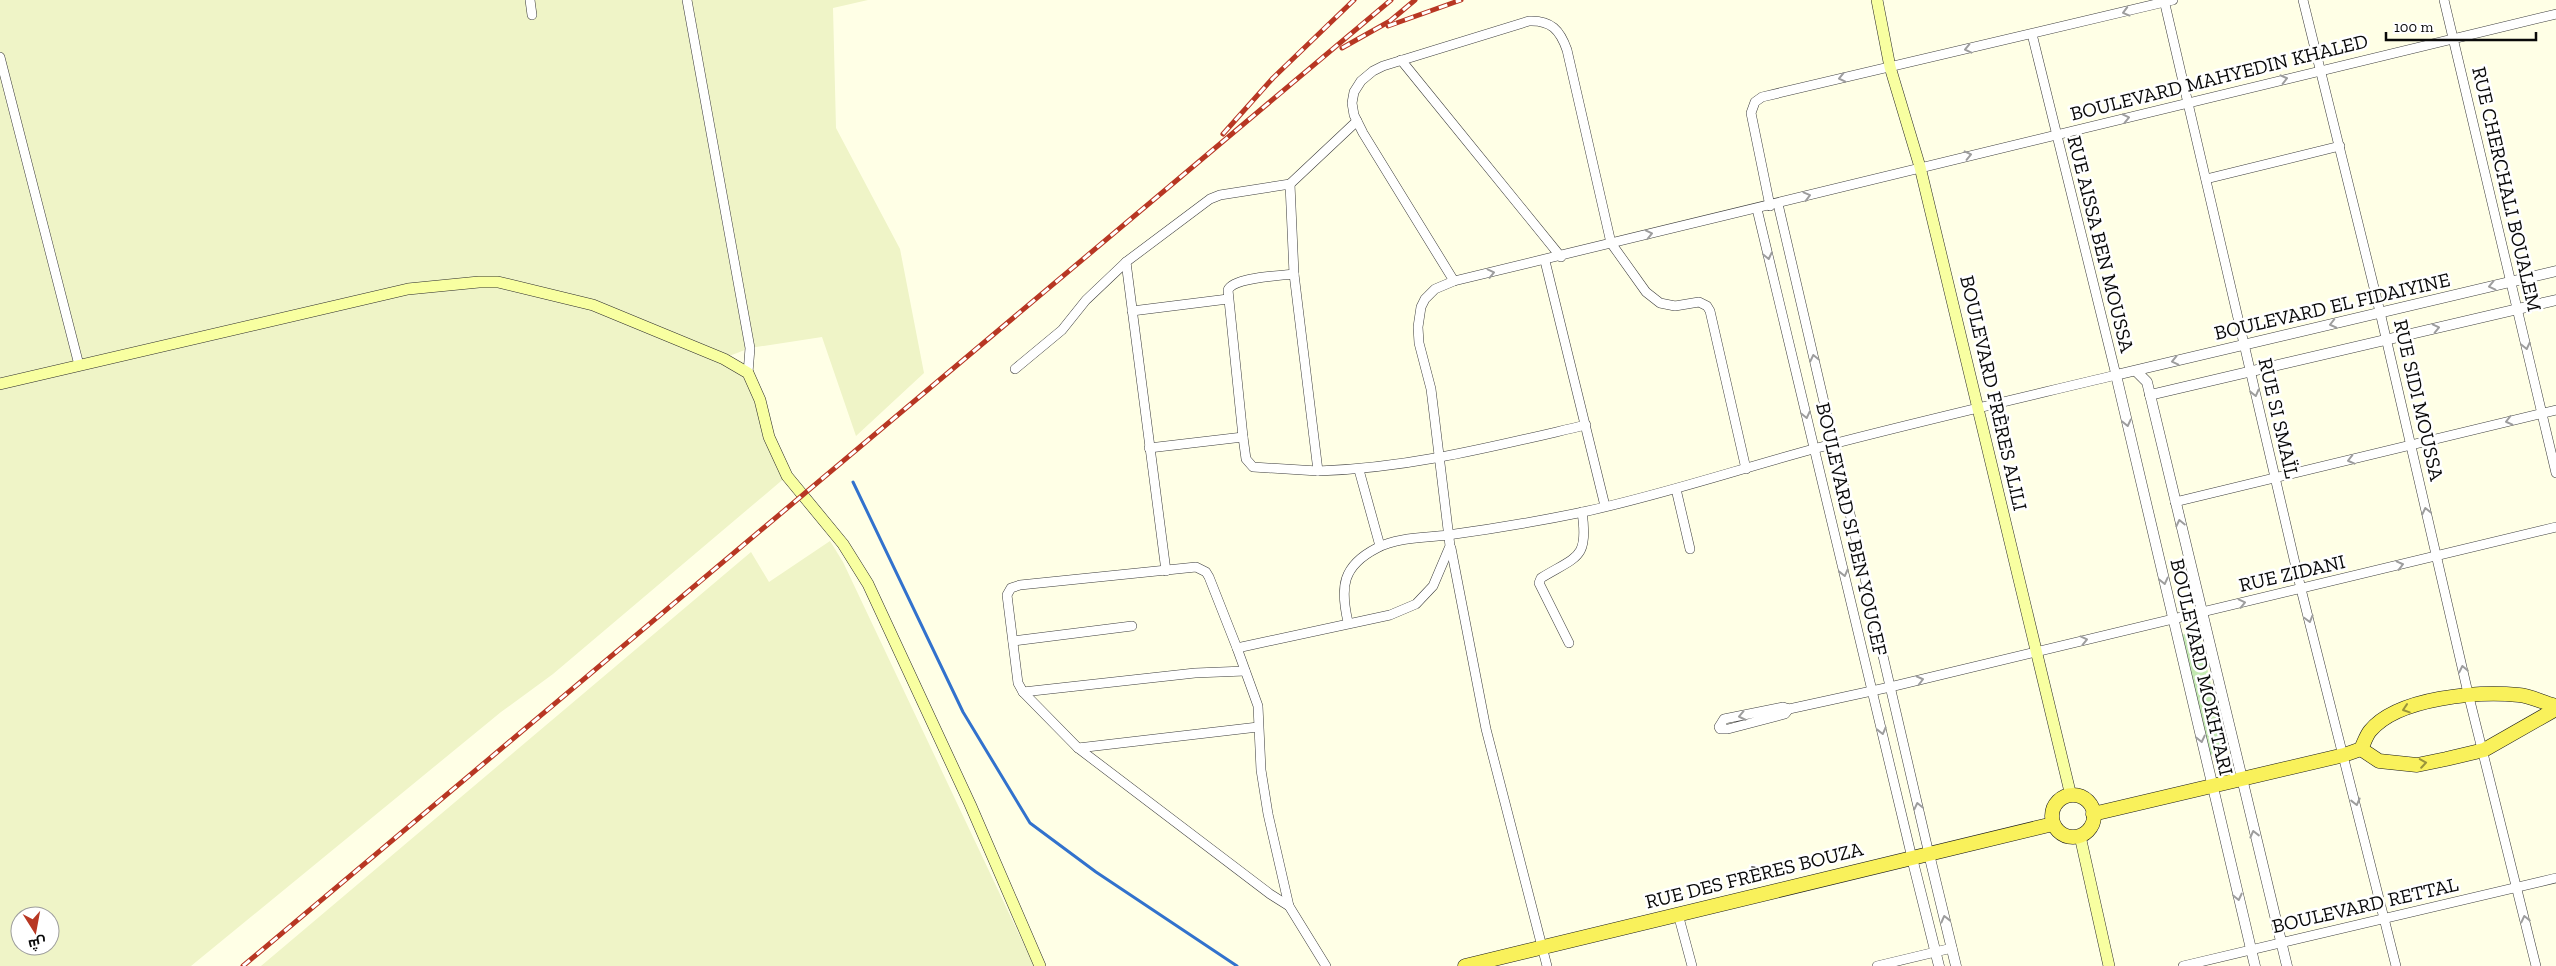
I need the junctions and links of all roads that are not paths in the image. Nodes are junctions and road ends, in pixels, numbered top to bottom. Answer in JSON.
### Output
{"nodes":[{"id":1,"x":530,"y":0,"type":"edge"},
{"id":2,"x":687,"y":0,"type":"edge"},
{"id":3,"x":1877,"y":0,"type":"edge"},
{"id":4,"x":2303,"y":0,"type":"edge"},
{"id":5,"x":2444,"y":0,"type":"edge"},
{"id":6,"x":2167,"y":1,"type":"edge"},
{"id":7,"x":2556,"y":14,"type":"edge"},
{"id":8,"x":532,"y":15,"type":"dead end"},
{"id":9,"x":2032,"y":34,"type":"junction"},
{"id":10,"x":2453,"y":38,"type":"junction"},
{"id":11,"x":0,"y":57,"type":"edge"},
{"id":12,"x":1401,"y":60,"type":"junction"},
{"id":13,"x":1890,"y":67,"type":"junction"},
{"id":14,"x":2320,"y":70,"type":"junction"},
{"id":15,"x":2188,"y":103,"type":"junction"},
{"id":16,"x":1357,"y":120,"type":"junction"},
{"id":17,"x":2056,"y":134,"type":"junction"},
{"id":18,"x":2340,"y":146,"type":"junction"},
{"id":19,"x":1920,"y":167,"type":"junction"},
{"id":20,"x":2206,"y":179,"type":"junction"},
{"id":21,"x":1290,"y":184,"type":"junction"},
{"id":22,"x":1774,"y":205,"type":"junction"},
{"id":23,"x":1757,"y":209,"type":"junction"},
{"id":24,"x":1611,"y":243,"type":"junction"},
{"id":25,"x":1561,"y":257,"type":"junction"},
{"id":26,"x":1546,"y":261,"type":"junction"},
{"id":27,"x":1126,"y":262,"type":"junction"},
{"id":28,"x":2556,"y":271,"type":"edge"},
{"id":29,"x":1294,"y":274,"type":"junction"},
{"id":30,"x":1454,"y":281,"type":"junction"},
{"id":31,"x":2511,"y":281,"type":"junction"},
{"id":32,"x":1228,"y":299,"type":"junction"},
{"id":33,"x":2556,"y":300,"type":"edge"},
{"id":34,"x":2518,"y":309,"type":"junction"},
{"id":35,"x":1132,"y":311,"type":"junction"},
{"id":36,"x":2380,"y":312,"type":"junction"},
{"id":37,"x":2386,"y":340,"type":"junction"},
{"id":38,"x":2244,"y":346,"type":"junction"},
{"id":39,"x":79,"y":365,"type":"junction"},
{"id":40,"x":1015,"y":369,"type":"dead end"},
{"id":41,"x":2136,"y":370,"type":"junction"},
{"id":42,"x":2250,"y":372,"type":"junction"},
{"id":43,"x":748,"y":373,"type":"junction"},
{"id":44,"x":2116,"y":375,"type":"junction"},
{"id":45,"x":0,"y":384,"type":"edge"},
{"id":46,"x":2150,"y":395,"type":"junction"},
{"id":47,"x":1978,"y":409,"type":"junction"},
{"id":48,"x":2556,"y":410,"type":"edge"},
{"id":49,"x":2542,"y":413,"type":"junction"},
{"id":50,"x":1586,"y":425,"type":"junction"},
{"id":51,"x":1243,"y":437,"type":"junction"},
{"id":52,"x":1834,"y":444,"type":"junction"},
{"id":53,"x":2411,"y":445,"type":"junction"},
{"id":54,"x":1149,"y":448,"type":"junction"},
{"id":55,"x":1814,"y":449,"type":"junction"},
{"id":56,"x":1438,"y":460,"type":"junction"},
{"id":57,"x":1746,"y":469,"type":"junction"},
{"id":58,"x":1359,"y":470,"type":"junction"},
{"id":59,"x":1318,"y":471,"type":"junction"},
{"id":60,"x":2556,"y":473,"type":"edge"},
{"id":61,"x":2276,"y":479,"type":"junction"},
{"id":62,"x":1676,"y":489,"type":"junction"},
{"id":63,"x":2175,"y":502,"type":"junction"},
{"id":64,"x":1605,"y":506,"type":"junction"},
{"id":65,"x":1582,"y":512,"type":"junction"},
{"id":66,"x":2556,"y":527,"type":"edge"},
{"id":67,"x":1450,"y":535,"type":"junction"},
{"id":68,"x":1380,"y":546,"type":"junction"},
{"id":69,"x":1450,"y":546,"type":"junction"},
{"id":70,"x":1690,"y":549,"type":"dead end"},
{"id":71,"x":2437,"y":556,"type":"junction"},
{"id":72,"x":1166,"y":571,"type":"junction"},
{"id":73,"x":2301,"y":589,"type":"junction"},
{"id":74,"x":2201,"y":612,"type":"junction"},
{"id":75,"x":2173,"y":619,"type":"junction"},
{"id":76,"x":1348,"y":622,"type":"junction"},
{"id":77,"x":1132,"y":626,"type":"dead end"},
{"id":78,"x":1013,"y":641,"type":"junction"},
{"id":79,"x":1569,"y":642,"type":"dead end"},
{"id":80,"x":1237,"y":648,"type":"junction"},
{"id":81,"x":2036,"y":652,"type":"junction"},
{"id":82,"x":1245,"y":672,"type":"junction"},
{"id":83,"x":1890,"y":687,"type":"junction"},
{"id":84,"x":1872,"y":690,"type":"junction"},
{"id":85,"x":1023,"y":692,"type":"junction"},
{"id":86,"x":2468,"y":693,"type":"junction"},
{"id":87,"x":2556,"y":708,"type":"edge"},
{"id":88,"x":1789,"y":709,"type":"junction"},
{"id":89,"x":1258,"y":727,"type":"junction"},
{"id":90,"x":1078,"y":748,"type":"junction"},
{"id":91,"x":2361,"y":749,"type":"junction"},
{"id":92,"x":2484,"y":750,"type":"junction"},
{"id":93,"x":2344,"y":755,"type":"junction"},
{"id":94,"x":2241,"y":779,"type":"junction"},
{"id":95,"x":2212,"y":786,"type":"junction"},
{"id":96,"x":2071,"y":796,"type":"junction"},
{"id":97,"x":2094,"y":814,"type":"junction"},
{"id":98,"x":2053,"y":824,"type":"junction"},
{"id":99,"x":2080,"y":836,"type":"junction"},
{"id":100,"x":1929,"y":854,"type":"junction"},
{"id":101,"x":1912,"y":858,"type":"junction"},
{"id":102,"x":2556,"y":878,"type":"edge"},
{"id":103,"x":2518,"y":887,"type":"junction"},
{"id":104,"x":1289,"y":906,"type":"junction"},
{"id":105,"x":1678,"y":914,"type":"junction"},
{"id":106,"x":2385,"y":918,"type":"junction"},
{"id":107,"x":2281,"y":942,"type":"junction"},
{"id":108,"x":1542,"y":947,"type":"junction"},
{"id":109,"x":1952,"y":948,"type":"junction"},
{"id":110,"x":2251,"y":949,"type":"junction"},
{"id":111,"x":1936,"y":951,"type":"junction"},
{"id":112,"x":1040,"y":966,"type":"edge"},
{"id":113,"x":1326,"y":966,"type":"edge"},
{"id":114,"x":1465,"y":966,"type":"edge"},
{"id":115,"x":1547,"y":966,"type":"edge"},
{"id":116,"x":1692,"y":966,"type":"edge"},
{"id":117,"x":1877,"y":966,"type":"edge"},
{"id":118,"x":1939,"y":966,"type":"edge"},
{"id":119,"x":1956,"y":966,"type":"edge"},
{"id":120,"x":2109,"y":966,"type":"edge"},
{"id":121,"x":2183,"y":966,"type":"edge"},
{"id":122,"x":2255,"y":966,"type":"edge"},
{"id":123,"x":2287,"y":966,"type":"edge"},
{"id":124,"x":2396,"y":966,"type":"edge"},
{"id":125,"x":2536,"y":966,"type":"edge"}],
"edges":[{"from":1,"to":8,"type":"street"},
{"from":2,"to":43,"type":"street"},
{"from":3,"to":13,"type":"main road","name":"BOULEVARD FRÈRES ALILI"},
{"from":4,"to":14,"type":"street","name":"RUE SIDI MOUSSA"},
{"from":5,"to":10,"type":"street","name":"RUE CHERCHALI BOUALEM"},
{"from":6,"to":9,"type":"street","one_way":true},
{"from":6,"to":15,"type":"street","name":"RUE SI SMAÏL"},
{"from":7,"to":10,"type":"street","name":"BOULEVARD MAHYEDIN KHALED"},
{"from":9,"to":13,"type":"street","one_way":true},
{"from":9,"to":17,"type":"street","name":"RUE AISSA BEN MOUSSA"},
{"from":10,"to":14,"type":"street","name":"BOULEVARD MAHYEDIN KHALED"},
{"from":10,"to":31,"type":"street","name":"RUE CHERCHALI BOUALEM"},
{"from":11,"to":39,"type":"street"},
{"from":12,"to":16,"type":"street"},
{"from":12,"to":24,"type":"street"},
{"from":12,"to":25,"type":"street"},
{"from":13,"to":19,"type":"main road","name":"BOULEVARD FRÈRES ALILI"},
{"from":13,"to":22,"type":"street","name":"BOULEVARD SI BEN YOUCEF","one_way":true},
{"from":15,"to":14,"type":"street","name":"BOULEVARD MAHYEDIN KHALED","one_way":true},
{"from":14,"to":18,"type":"street","name":"RUE SIDI MOUSSA"},
{"from":17,"to":15,"type":"street","name":"BOULEVARD MAHYEDIN KHALED","one_way":true},
{"from":15,"to":20,"type":"street","name":"RUE SI SMAÏL"},
{"from":16,"to":21,"type":"street"},
{"from":16,"to":30,"type":"street"},
{"from":19,"to":17,"type":"street","name":"BOULEVARD MAHYEDIN KHALED","one_way":true},
{"from":17,"to":44,"type":"street","name":"RUE AISSA BEN MOUSSA"},
{"from":18,"to":20,"type":"street"},
{"from":18,"to":36,"type":"street","name":"RUE SIDI MOUSSA"},
{"from":22,"to":19,"type":"street","name":"BOULEVARD MAHYEDIN KHALED","one_way":true},
{"from":19,"to":47,"type":"main road","name":"BOULEVARD FRÈRES ALILI"},
{"from":20,"to":38,"type":"street","name":"RUE SI SMAÏL"},
{"from":21,"to":27,"type":"street"},
{"from":21,"to":29,"type":"street"},
{"from":22,"to":23,"type":"street","name":"BOULEVARD MAHYEDIN KHALED"},
{"from":52,"to":22,"type":"street","name":"BOULEVARD SI BEN YOUCEF","one_way":true},
{"from":24,"to":23,"type":"street","name":"BOULEVARD MAHYEDIN KHALED","one_way":true},
{"from":23,"to":55,"type":"street","name":"BOULEVARD SI BEN YOUCEF","one_way":true},
{"from":24,"to":25,"type":"street","name":"BOULEVARD MAHYEDIN KHALED"},
{"from":24,"to":57,"type":"street"},
{"from":25,"to":26,"type":"street","name":"BOULEVARD MAHYEDIN KHALED"},
{"from":30,"to":26,"type":"street","name":"BOULEVARD MAHYEDIN KHALED","one_way":true},
{"from":26,"to":50,"type":"street"},
{"from":27,"to":35,"type":"street"},
{"from":27,"to":40,"type":"street"},
{"from":28,"to":31,"type":"street","name":"BOULEVARD EL FIDAIYINE"},
{"from":29,"to":32,"type":"street"},
{"from":29,"to":59,"type":"street"},
{"from":30,"to":56,"type":"street","name":"BOULEVARD MAHYEDIN KHALED"},
{"from":31,"to":34,"type":"street","name":"RUE CHERCHALI BOUALEM"},
{"from":31,"to":36,"type":"street","name":"BOULEVARD EL FIDAIYINE","one_way":true},
{"from":32,"to":35,"type":"street"},
{"from":32,"to":51,"type":"street"},
{"from":33,"to":34,"type":"street"},
{"from":37,"to":34,"type":"street","one_way":true},
{"from":34,"to":49,"type":"street","name":"RUE CHERCHALI BOUALEM","one_way":true},
{"from":35,"to":54,"type":"street"},
{"from":36,"to":37,"type":"street","name":"RUE SIDI MOUSSA"},
{"from":36,"to":38,"type":"street","name":"BOULEVARD EL FIDAIYINE","one_way":true},
{"from":37,"to":42,"type":"street"},
{"from":37,"to":53,"type":"street","name":"RUE SIDI MOUSSA"},
{"from":38,"to":41,"type":"street","name":"BOULEVARD EL FIDAIYINE","one_way":true},
{"from":38,"to":42,"type":"street","name":"RUE SI SMAÏL"},
{"from":39,"to":43,"type":"main road"},
{"from":39,"to":45,"type":"main road"},
{"from":41,"to":44,"type":"street","name":"BOULEVARD EL FIDAIYINE"},
{"from":41,"to":46,"type":"street","name":"BOULEVARD MOKHTARI"},
{"from":42,"to":46,"type":"street"},
{"from":42,"to":61,"type":"street","name":"RUE SI SMAÏL","one_way":true},
{"from":43,"to":112,"type":"main road"},
{"from":44,"to":47,"type":"street"},
{"from":44,"to":75,"type":"street","name":"BOULEVARD MOKHTARI","one_way":true},
{"from":46,"to":63,"type":"street","name":"BOULEVARD MOKHTARI"},
{"from":47,"to":52,"type":"street"},
{"from":47,"to":81,"type":"main road","name":"BOULEVARD FRÈRES ALILI"},
{"from":48,"to":49,"type":"street"},
{"from":49,"to":53,"type":"street","one_way":true},
{"from":49,"to":60,"type":"street","name":"RUE CHERCHALI BOUALEM"},
{"from":50,"to":56,"type":"street"},
{"from":50,"to":64,"type":"street"},
{"from":51,"to":54,"type":"street"},
{"from":51,"to":59,"type":"street"},
{"from":52,"to":55,"type":"street"},
{"from":52,"to":83,"type":"street","name":"BOULEVARD SI BEN YOUCEF"},
{"from":53,"to":61,"type":"street","one_way":true},
{"from":71,"to":53,"type":"street","name":"RUE SIDI MOUSSA","one_way":true},
{"from":54,"to":72,"type":"street"},
{"from":55,"to":57,"type":"street"},
{"from":55,"to":84,"type":"street","name":"BOULEVARD SI BEN YOUCEF","one_way":true},
{"from":56,"to":58,"type":"street"},
{"from":56,"to":67,"type":"street","name":"BOULEVARD MAHYEDIN KHALED"},
{"from":57,"to":62,"type":"street"},
{"from":58,"to":59,"type":"street"},
{"from":58,"to":68,"type":"street"},
{"from":61,"to":63,"type":"street"},
{"from":61,"to":73,"type":"street","name":"RUE SI SMAÏL"},
{"from":62,"to":64,"type":"street"},
{"from":62,"to":70,"type":"street"},
{"from":74,"to":63,"type":"street","name":"BOULEVARD MOKHTARI","one_way":true},
{"from":64,"to":65,"type":"street"},
{"from":65,"to":67,"type":"street"},
{"from":65,"to":79,"type":"street"},
{"from":66,"to":71,"type":"street","name":"RUE ZIDANI"},
{"from":67,"to":68,"type":"street"},
{"from":67,"to":69,"type":"street","name":"BOULEVARD MAHYEDIN KHALED"},
{"from":68,"to":76,"type":"street"},
{"from":69,"to":76,"type":"street"},
{"from":69,"to":108,"type":"street"},
{"from":73,"to":71,"type":"street","name":"RUE ZIDANI","one_way":true},
{"from":86,"to":71,"type":"street","name":"RUE SIDI MOUSSA","one_way":true},
{"from":72,"to":78,"type":"street"},
{"from":72,"to":80,"type":"street"},
{"from":74,"to":73,"type":"street","name":"RUE ZIDANI","one_way":true},
{"from":73,"to":93,"type":"street","name":"RUE SI SMAÏL","one_way":true},
{"from":74,"to":75,"type":"street","name":"RUE ZIDANI"},
{"from":74,"to":94,"type":"street","name":"BOULEVARD MOKHTARI"},
{"from":81,"to":75,"type":"street","name":"RUE ZIDANI","one_way":true},
{"from":75,"to":95,"type":"street","name":"BOULEVARD MOKHTARI","one_way":true},
{"from":76,"to":80,"type":"street"},
{"from":77,"to":78,"type":"street"},
{"from":78,"to":85,"type":"street"},
{"from":80,"to":82,"type":"street"},
{"from":83,"to":81,"type":"street","name":"RUE ZIDANI","one_way":true},
{"from":81,"to":96,"type":"main road","name":"BOULEVARD FRÈRES ALILI"},
{"from":82,"to":85,"type":"street"},
{"from":82,"to":89,"type":"street"},
{"from":83,"to":84,"type":"street","name":"RUE ZIDANI"},
{"from":100,"to":83,"type":"street","name":"BOULEVARD SI BEN YOUCEF","one_way":true},
{"from":84,"to":88,"type":"street","name":"RUE ZIDANI"},
{"from":84,"to":101,"type":"street","name":"BOULEVARD SI BEN YOUCEF","one_way":true},
{"from":85,"to":90,"type":"street"},
{"from":86,"to":87,"type":"main road"},
{"from":86,"to":91,"type":"main road","one_way":true},
{"from":86,"to":92,"type":"street","name":"RUE SIDI MOUSSA"},
{"from":87,"to":92,"type":"main road"},
{"from":88,"to":88,"type":"street","one_way":true},
{"from":89,"to":90,"type":"street"},
{"from":89,"to":104,"type":"street"},
{"from":90,"to":104,"type":"street"},
{"from":91,"to":92,"type":"main road","one_way":true},
{"from":91,"to":93,"type":"main road"},
{"from":92,"to":103,"type":"street","name":"RUE SIDI MOUSSA"},
{"from":93,"to":94,"type":"main road"},
{"from":93,"to":106,"type":"street","name":"RUE SI SMAÏL","one_way":true},
{"from":94,"to":95,"type":"main road"},
{"from":107,"to":94,"type":"street","name":"BOULEVARD MOKHTARI","one_way":true},
{"from":95,"to":97,"type":"main road"},
{"from":95,"to":110,"type":"street","name":"BOULEVARD MOKHTARI","one_way":true},
{"from":96,"to":97,"type":"main road"},
{"from":96,"to":98,"type":"main road"},
{"from":97,"to":99,"type":"main road"},
{"from":98,"to":99,"type":"main road"},
{"from":98,"to":100,"type":"main road","name":"RUE DES FRÈRES BOUZA"},
{"from":99,"to":120,"type":"main road"},
{"from":100,"to":101,"type":"main road","name":"RUE DES FRÈRES BOUZA"},
{"from":109,"to":100,"type":"street","one_way":true},
{"from":101,"to":105,"type":"main road","name":"RUE DES FRÈRES BOUZA"},
{"from":101,"to":111,"type":"street"},
{"from":102,"to":103,"type":"street","name":"BOULEVARD RETTAL"},
{"from":103,"to":106,"type":"street","name":"BOULEVARD RETTAL"},
{"from":125,"to":103,"type":"street","name":"RUE SIDI MOUSSA","one_way":true},
{"from":104,"to":113,"type":"street"},
{"from":105,"to":108,"type":"main road","name":"RUE DES FRÈRES BOUZA"},
{"from":105,"to":116,"type":"street"},
{"from":106,"to":107,"type":"street","name":"BOULEVARD RETTAL"},
{"from":106,"to":124,"type":"street","name":"RUE SI SMAÏL"},
{"from":107,"to":110,"type":"street","name":"BOULEVARD RETTAL"},
{"from":107,"to":123,"type":"street","name":"BOULEVARD MOKHTARI"},
{"from":108,"to":114,"type":"main road","name":"RUE DES FRÈRES BOUZA"},
{"from":108,"to":115,"type":"street"},
{"from":109,"to":111,"type":"street"},
{"from":109,"to":119,"type":"street"},
{"from":110,"to":121,"type":"street","name":"BOULEVARD RETTAL"},
{"from":110,"to":122,"type":"street","name":"BOULEVARD MOKHTARI"},
{"from":111,"to":117,"type":"street"},
{"from":111,"to":118,"type":"street"}]}
